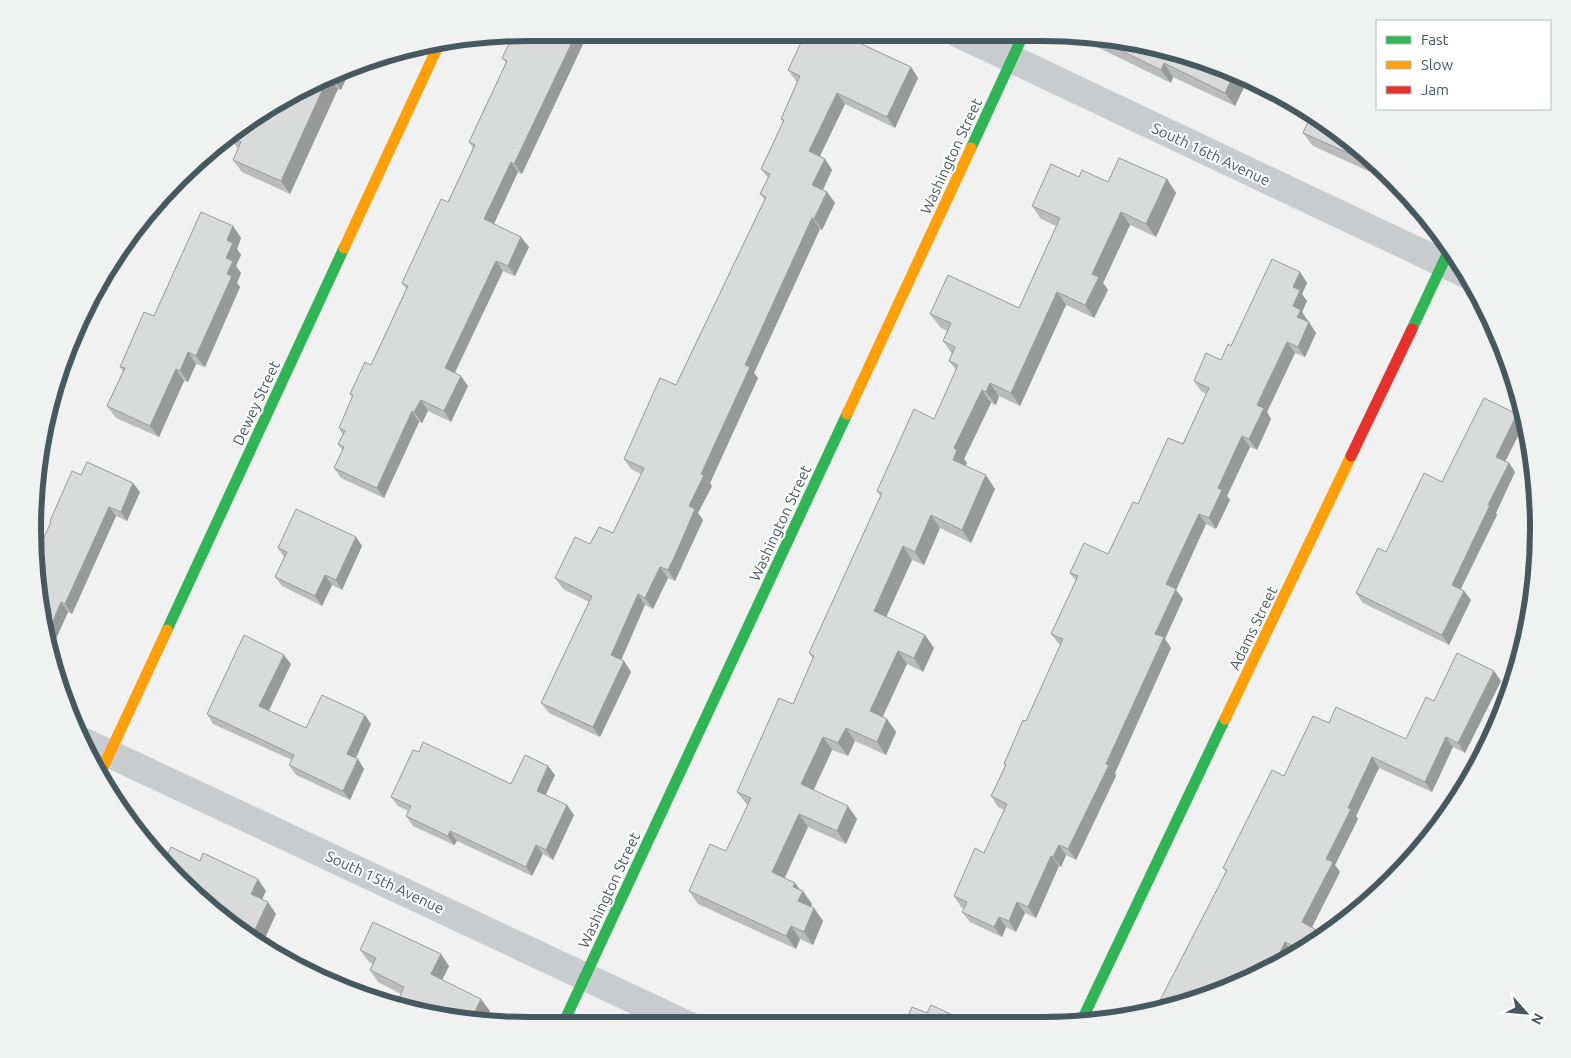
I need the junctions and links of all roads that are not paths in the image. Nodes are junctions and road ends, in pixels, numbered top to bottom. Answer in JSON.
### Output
{"nodes":[{"id":1,"x":975,"y":41,"type":"edge"},
{"id":2,"x":1020,"y":41,"type":"edge"},
{"id":3,"x":436,"y":51,"type":"edge"},
{"id":4,"x":1012,"y":58,"type":"junction"},
{"id":5,"x":1449,"y":260,"type":"edge"},
{"id":6,"x":1452,"y":264,"type":"edge"},
{"id":7,"x":104,"y":765,"type":"edge"},
{"id":8,"x":586,"y":976,"type":"junction"},
{"id":9,"x":1084,"y":1015,"type":"edge"},
{"id":10,"x":566,"y":1017,"type":"edge"},
{"id":11,"x":671,"y":1017,"type":"edge"}],
"edges":[{"from":1,"to":4,"type":"street","name":"South 16th Avenue"},
{"from":2,"to":4,"type":"street","name":"Washington Street"},
{"from":3,"to":7,"type":"street","name":"Dewey Street"},
{"from":4,"to":5,"type":"street","name":"South 16th Avenue"},
{"from":4,"to":8,"type":"street","name":"Washington Street"},
{"from":6,"to":9,"type":"street","name":"Adams Street"},
{"from":7,"to":8,"type":"street","name":"South 15th Avenue"},
{"from":8,"to":10,"type":"street","name":"Washington Street"},
{"from":8,"to":11,"type":"street","name":"South 15th Avenue"}]}
